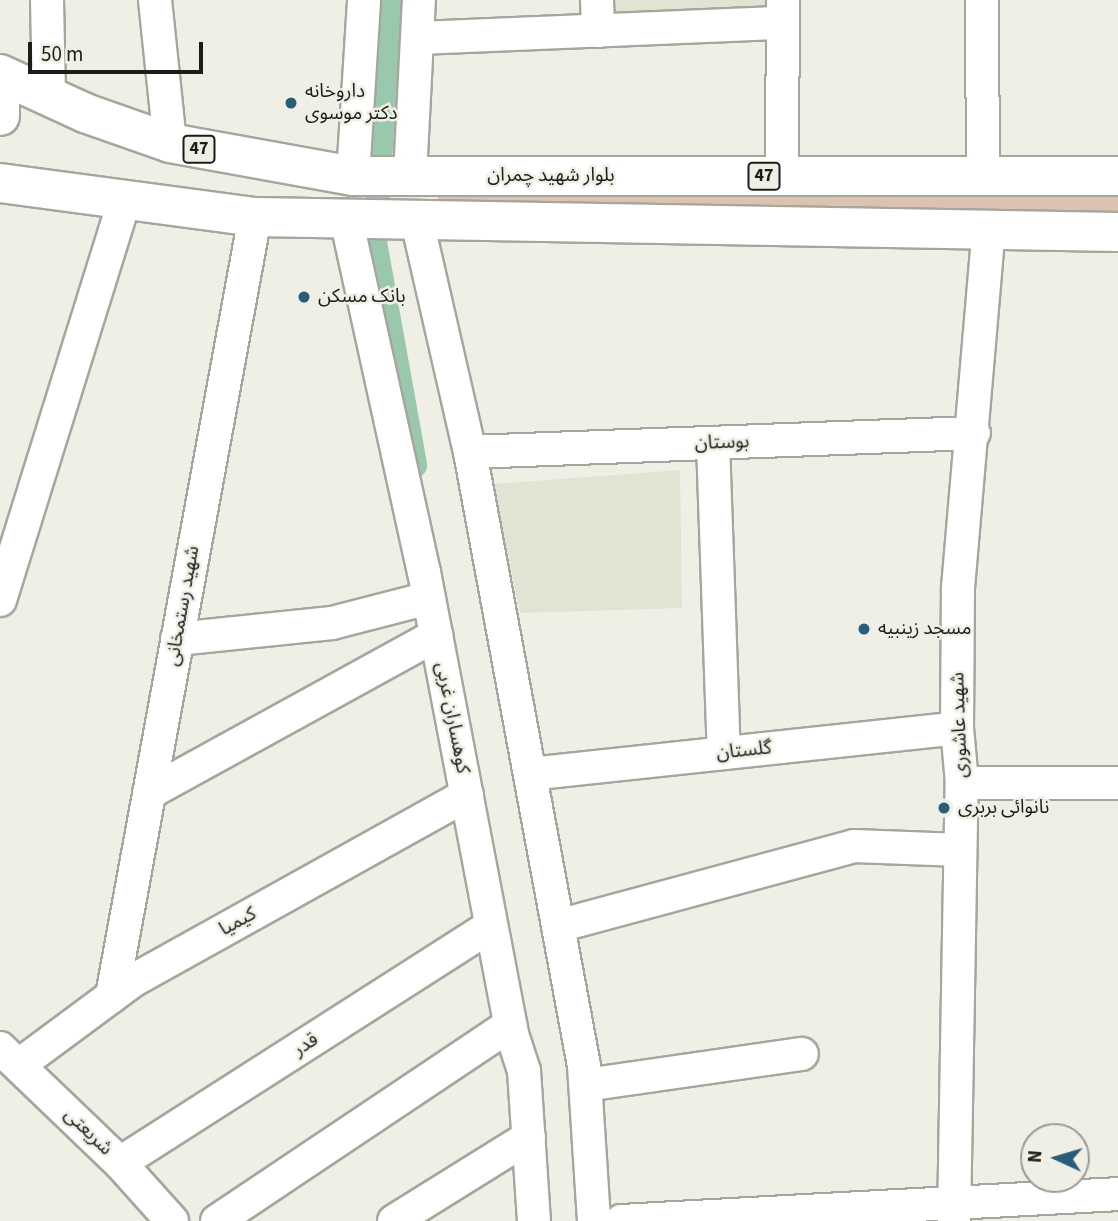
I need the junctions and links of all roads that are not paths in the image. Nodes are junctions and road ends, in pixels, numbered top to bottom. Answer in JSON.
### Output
{"nodes":[{"id":1,"x":47,"y":0,"type":"edge"},
{"id":2,"x":155,"y":0,"type":"edge"},
{"id":3,"x":364,"y":0,"type":"edge"},
{"id":4,"x":419,"y":0,"type":"edge"},
{"id":5,"x":982,"y":0,"type":"edge"},
{"id":6,"x":783,"y":12,"type":"edge"},
{"id":7,"x":598,"y":15,"type":"edge"},
{"id":8,"x":419,"y":38,"type":"junction"},
{"id":9,"x":0,"y":74,"type":"edge"},
{"id":10,"x":0,"y":89,"type":"edge"},
{"id":11,"x":50,"y":97,"type":"junction"},
{"id":12,"x":0,"y":116,"type":"edge"},
{"id":13,"x":170,"y":143,"type":"junction"},
{"id":14,"x":354,"y":176,"type":"junction"},
{"id":15,"x":410,"y":176,"type":"junction"},
{"id":16,"x":782,"y":176,"type":"junction"},
{"id":17,"x":983,"y":176,"type":"junction"},
{"id":18,"x":1118,"y":176,"type":"edge"},
{"id":19,"x":0,"y":183,"type":"edge"},
{"id":20,"x":124,"y":203,"type":"junction"},
{"id":21,"x":255,"y":217,"type":"junction"},
{"id":22,"x":346,"y":218,"type":"junction"},
{"id":23,"x":417,"y":220,"type":"junction"},
{"id":24,"x":989,"y":230,"type":"junction"},
{"id":25,"x":1118,"y":232,"type":"edge"},
{"id":26,"x":974,"y":433,"type":"junction"},
{"id":27,"x":713,"y":443,"type":"junction"},
{"id":28,"x":470,"y":452,"type":"junction"},
{"id":29,"x":429,"y":598,"type":"junction"},
{"id":30,"x":0,"y":600,"type":"edge"},
{"id":31,"x":436,"y":635,"type":"junction"},
{"id":32,"x":177,"y":639,"type":"junction"},
{"id":33,"x":957,"y":728,"type":"junction"},
{"id":34,"x":724,"y":753,"type":"junction"},
{"id":35,"x":530,"y":774,"type":"junction"},
{"id":36,"x":962,"y":783,"type":"junction"},
{"id":37,"x":1118,"y":783,"type":"edge"},
{"id":38,"x":149,"y":793,"type":"junction"},
{"id":39,"x":467,"y":795,"type":"junction"},
{"id":40,"x":960,"y":850,"type":"junction"},
{"id":41,"x":491,"y":926,"type":"junction"},
{"id":42,"x":558,"y":926,"type":"junction"},
{"id":43,"x":112,"y":996,"type":"junction"},
{"id":44,"x":510,"y":1026,"type":"junction"},
{"id":45,"x":802,"y":1054,"type":"dead end"},
{"id":46,"x":9,"y":1056,"type":"edge"},
{"id":47,"x":586,"y":1085,"type":"junction"},
{"id":48,"x":529,"y":1137,"type":"junction"},
{"id":49,"x":121,"y":1163,"type":"junction"},
{"id":50,"x":1118,"y":1194,"type":"edge"},
{"id":51,"x":954,"y":1212,"type":"edge"},
{"id":52,"x":731,"y":1218,"type":"edge"},
{"id":53,"x":172,"y":1221,"type":"edge"},
{"id":54,"x":217,"y":1221,"type":"edge"},
{"id":55,"x":394,"y":1221,"type":"edge"},
{"id":56,"x":534,"y":1221,"type":"edge"},
{"id":57,"x":594,"y":1221,"type":"edge"},
{"id":58,"x":621,"y":1221,"type":"edge"}],
"edges":[{"from":1,"to":11,"type":"street"},
{"from":2,"to":13,"type":"street"},
{"from":3,"to":14,"type":"street"},
{"from":4,"to":8,"type":"street"},
{"from":5,"to":17,"type":"street"},
{"from":6,"to":7,"type":"street"},
{"from":6,"to":16,"type":"street"},
{"from":7,"to":8,"type":"street"},
{"from":8,"to":15,"type":"street"},
{"from":9,"to":11,"type":"main road","name":"بلوار شهید چمران","number":"47"},
{"from":10,"to":12,"type":"main road"},
{"from":11,"to":13,"type":"main road","name":"بلوار شهید چمران","number":"47"},
{"from":13,"to":14,"type":"main road","name":"بلوار شهید چمران","number":"47"},
{"from":14,"to":15,"type":"main road","name":"بلوار شهید چمران","number":"47"},
{"from":15,"to":16,"type":"main road","name":"بلوار شهید چمران","number":"47"},
{"from":16,"to":17,"type":"main road","name":"بلوار شهید چمران","number":"47"},
{"from":17,"to":18,"type":"main road","name":"بلوار شهید چمران","number":"47"},
{"from":19,"to":20,"type":"main road"},
{"from":20,"to":21,"type":"main road"},
{"from":20,"to":30,"type":"street"},
{"from":21,"to":22,"type":"main road"},
{"from":21,"to":32,"type":"street","name":"شهید رستمخانی"},
{"from":22,"to":23,"type":"main road"},
{"from":22,"to":29,"type":"street","name":"کوهساران غربی"},
{"from":23,"to":24,"type":"main road"},
{"from":23,"to":28,"type":"street"},
{"from":24,"to":25,"type":"main road"},
{"from":24,"to":26,"type":"street","name":"شهید عاشوری"},
{"from":26,"to":27,"type":"street","name":"بوستان"},
{"from":26,"to":33,"type":"street","name":"شهید عاشوری"},
{"from":27,"to":28,"type":"street","name":"بوستان"},
{"from":27,"to":34,"type":"street"},
{"from":28,"to":35,"type":"street"},
{"from":29,"to":31,"type":"street","name":"کوهساران غربی"},
{"from":29,"to":32,"type":"street"},
{"from":31,"to":38,"type":"street"},
{"from":31,"to":39,"type":"street","name":"کوهساران غربی"},
{"from":32,"to":38,"type":"street","name":"شهید رستمخانی"},
{"from":33,"to":34,"type":"street","name":"گلستان"},
{"from":33,"to":36,"type":"street","name":"شهید عاشوری"},
{"from":34,"to":35,"type":"street","name":"گلستان"},
{"from":35,"to":42,"type":"street"},
{"from":36,"to":37,"type":"street"},
{"from":36,"to":40,"type":"street","name":"شهید عاشوری"},
{"from":38,"to":43,"type":"street","name":"شهید رستمخانی"},
{"from":39,"to":41,"type":"street","name":"کوهساران غربی"},
{"from":39,"to":43,"type":"street","name":"کیمیا"},
{"from":40,"to":42,"type":"street"},
{"from":40,"to":51,"type":"street","name":"شهید عاشوری"},
{"from":41,"to":44,"type":"street","name":"کوهساران غربی"},
{"from":41,"to":49,"type":"street","name":"قدر"},
{"from":42,"to":47,"type":"street"},
{"from":43,"to":46,"type":"street","name":"کیمیا"},
{"from":44,"to":48,"type":"street","name":"کوهساران غربی"},
{"from":44,"to":54,"type":"street"},
{"from":45,"to":47,"type":"street"},
{"from":46,"to":49,"type":"street","name":"شریعتی"},
{"from":47,"to":57,"type":"street"},
{"from":48,"to":55,"type":"street"},
{"from":48,"to":56,"type":"street","name":"کوهساران غربی"},
{"from":49,"to":53,"type":"street","name":"شریعتی"},
{"from":50,"to":51,"type":"street"},
{"from":51,"to":52,"type":"street"},
{"from":52,"to":58,"type":"street"}]}
